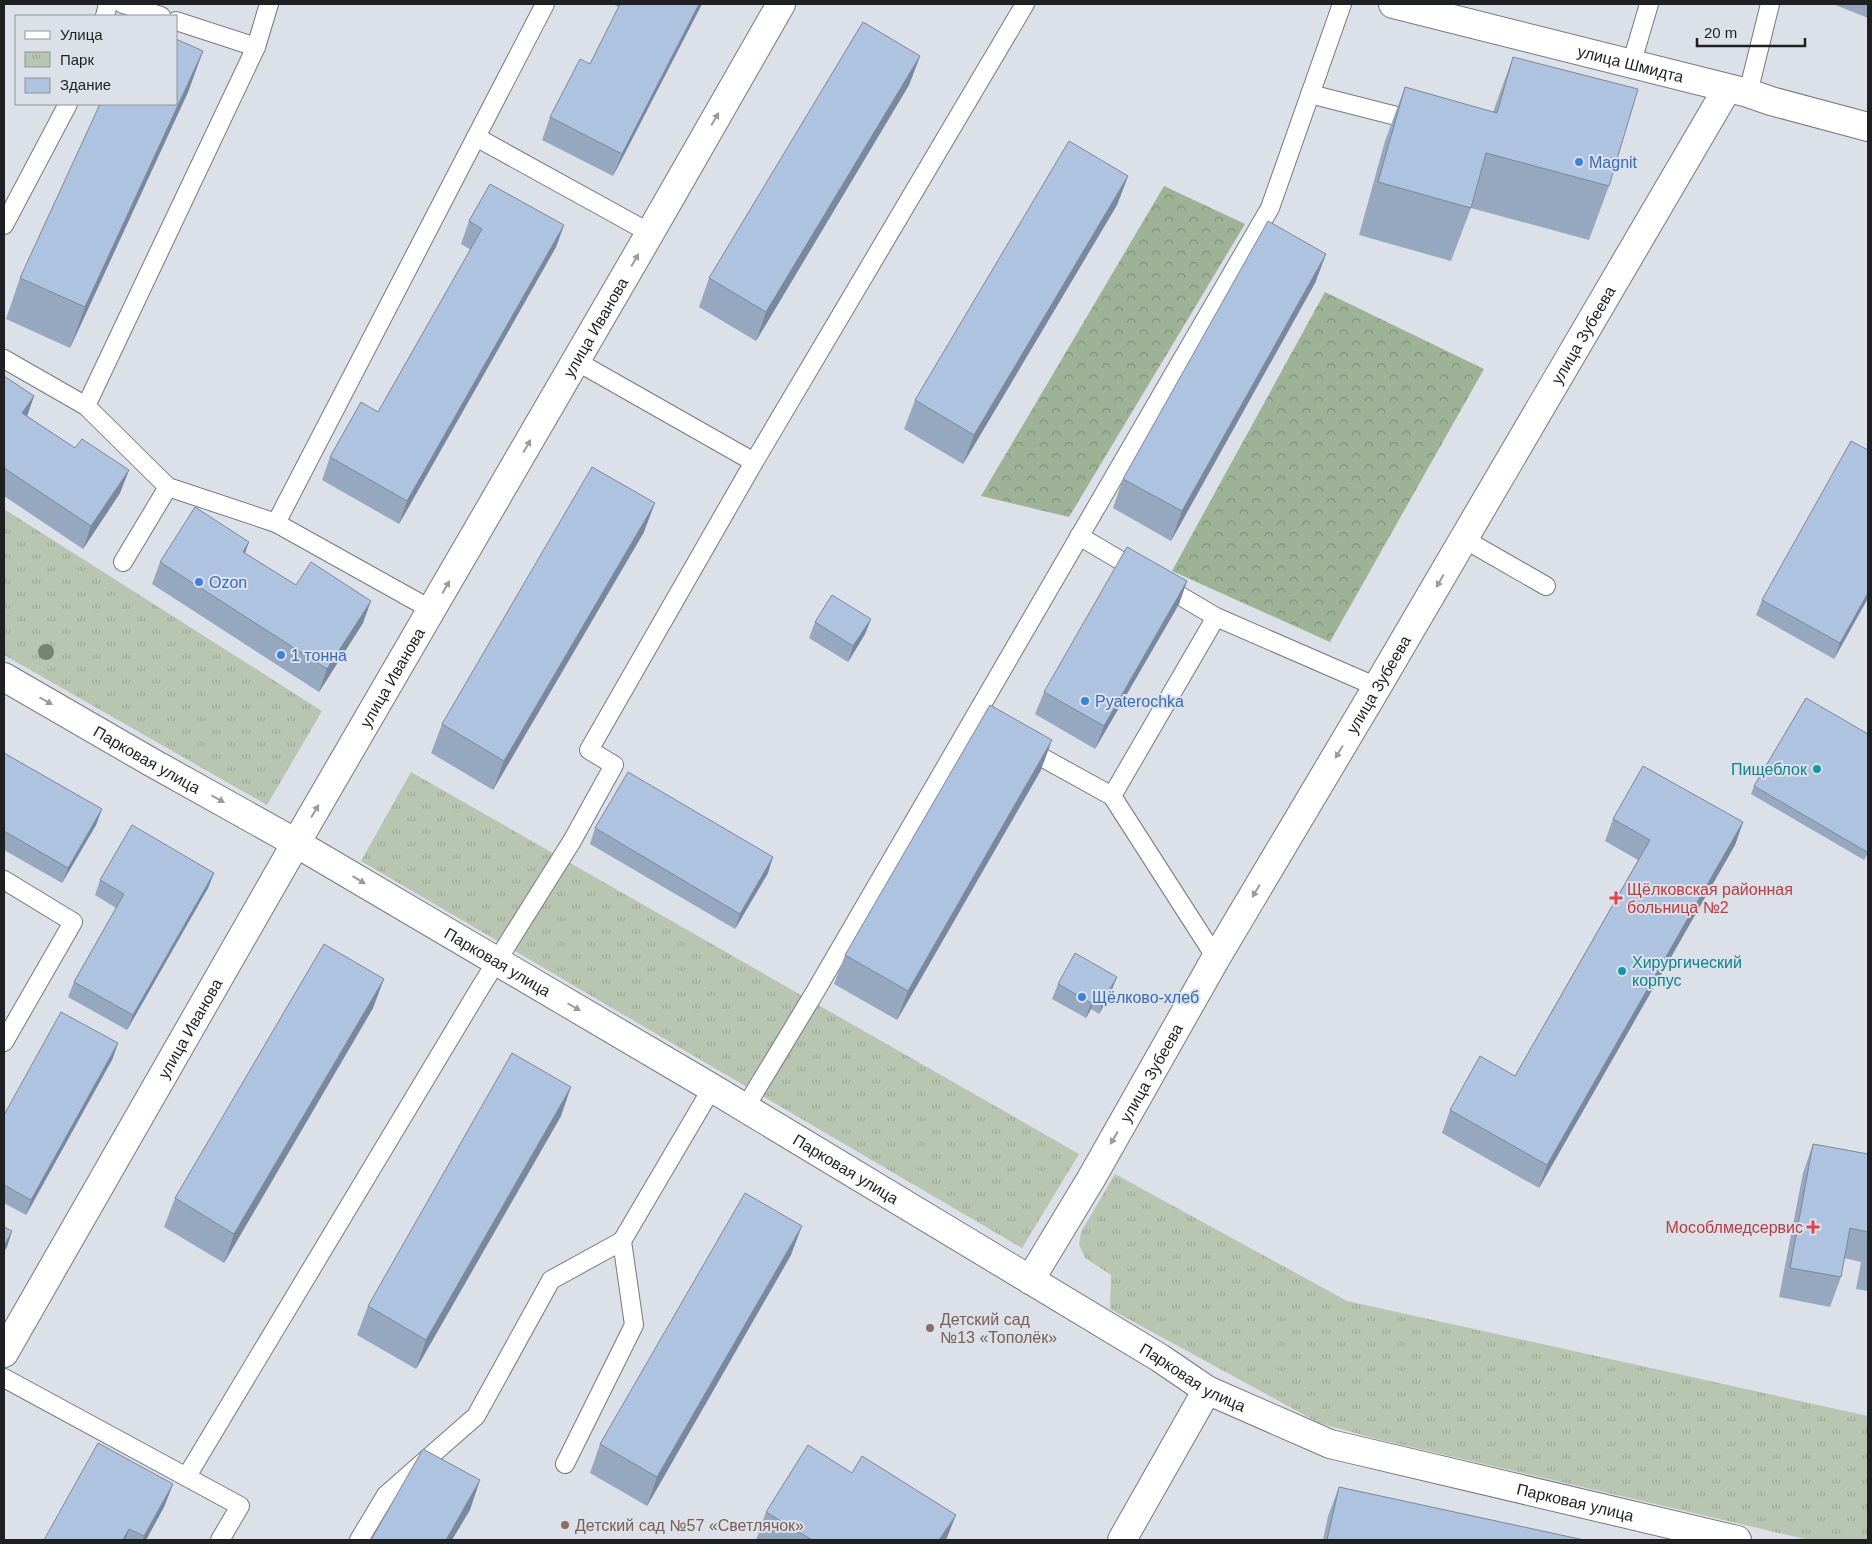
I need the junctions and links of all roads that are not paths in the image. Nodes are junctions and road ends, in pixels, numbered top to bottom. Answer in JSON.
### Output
{"nodes":[{"id":1,"x":123,"y":4,"type":"edge"},
{"id":2,"x":270,"y":4,"type":"edge"},
{"id":3,"x":545,"y":4,"type":"edge"},
{"id":4,"x":781,"y":4,"type":"edge"},
{"id":5,"x":1025,"y":4,"type":"edge"},
{"id":6,"x":1342,"y":4,"type":"edge"},
{"id":7,"x":1397,"y":4,"type":"edge"},
{"id":8,"x":1649,"y":4,"type":"edge"},
{"id":9,"x":1770,"y":4,"type":"edge"},
{"id":10,"x":158,"y":15,"type":"edge"},
{"id":11,"x":178,"y":22,"type":"edge"},
{"id":12,"x":256,"y":47,"type":"junction"},
{"id":13,"x":1631,"y":65,"type":"junction"},
{"id":14,"x":1737,"y":91,"type":"junction"},
{"id":15,"x":1310,"y":94,"type":"junction"},
{"id":16,"x":67,"y":105,"type":"edge"},
{"id":17,"x":1417,"y":122,"type":"edge"},
{"id":18,"x":1868,"y":127,"type":"edge"},
{"id":19,"x":476,"y":137,"type":"junction"},
{"id":20,"x":4,"y":225,"type":"edge"},
{"id":21,"x":650,"y":233,"type":"junction"},
{"id":22,"x":4,"y":358,"type":"edge"},
{"id":23,"x":576,"y":361,"type":"junction"},
{"id":24,"x":86,"y":406,"type":"junction"},
{"id":25,"x":754,"y":462,"type":"junction"},
{"id":26,"x":168,"y":487,"type":"junction"},
{"id":27,"x":276,"y":523,"type":"junction"},
{"id":28,"x":1080,"y":536,"type":"junction"},
{"id":29,"x":1464,"y":539,"type":"junction"},
{"id":30,"x":123,"y":562,"type":"dead end"},
{"id":31,"x":1546,"y":586,"type":"dead end"},
{"id":32,"x":432,"y":610,"type":"junction"},
{"id":33,"x":1216,"y":617,"type":"junction"},
{"id":34,"x":4,"y":677,"type":"edge"},
{"id":35,"x":1377,"y":687,"type":"junction"},
{"id":36,"x":973,"y":719,"type":"junction"},
{"id":37,"x":990,"y":729,"type":"edge"},
{"id":38,"x":1008,"y":738,"type":"edge"},
{"id":39,"x":1112,"y":796,"type":"junction"},
{"id":40,"x":296,"y":843,"type":"junction"},
{"id":41,"x":4,"y":880,"type":"edge"},
{"id":42,"x":1216,"y":958,"type":"junction"},
{"id":43,"x":496,"y":962,"type":"junction"},
{"id":44,"x":4,"y":1042,"type":"edge"},
{"id":45,"x":712,"y":1088,"type":"junction"},
{"id":46,"x":745,"y":1108,"type":"junction"},
{"id":47,"x":622,"y":1241,"type":"junction"},
{"id":48,"x":1030,"y":1280,"type":"junction"},
{"id":49,"x":4,"y":1353,"type":"edge"},
{"id":50,"x":4,"y":1378,"type":"edge"},
{"id":51,"x":1207,"y":1390,"type":"junction"},
{"id":52,"x":565,"y":1464,"type":"dead end"},
{"id":53,"x":187,"y":1476,"type":"junction"},
{"id":54,"x":220,"y":1540,"type":"edge"},
{"id":55,"x":359,"y":1540,"type":"edge"},
{"id":56,"x":1122,"y":1540,"type":"edge"},
{"id":57,"x":1737,"y":1540,"type":"edge"}],
"edges":[{"from":1,"to":10,"type":"lane"},
{"from":2,"to":12,"type":"lane"},
{"from":3,"to":19,"type":"lane"},
{"from":21,"to":4,"type":"street","name":"улица Иванова","one_way":true},
{"from":5,"to":25,"type":"lane"},
{"from":6,"to":15,"type":"lane"},
{"from":7,"to":13,"type":"street","name":"улица Шмидта"},
{"from":8,"to":13,"type":"lane"},
{"from":9,"to":14,"type":"lane"},
{"from":11,"to":12,"type":"lane"},
{"from":12,"to":24,"type":"lane"},
{"from":13,"to":14,"type":"street","name":"улица Шмидта"},
{"from":14,"to":18,"type":"street","name":"улица Шмидта"},
{"from":14,"to":29,"type":"street","name":"улица Зубеева"},
{"from":15,"to":17,"type":"lane"},
{"from":15,"to":28,"type":"lane"},
{"from":16,"to":20,"type":"lane"},
{"from":19,"to":21,"type":"lane"},
{"from":19,"to":27,"type":"lane"},
{"from":23,"to":21,"type":"street","name":"улица Иванова","one_way":true},
{"from":22,"to":24,"type":"lane"},
{"from":23,"to":25,"type":"lane"},
{"from":32,"to":23,"type":"street","name":"улица Иванова","one_way":true},
{"from":24,"to":26,"type":"lane"},
{"from":25,"to":43,"type":"lane"},
{"from":26,"to":27,"type":"lane"},
{"from":26,"to":30,"type":"lane"},
{"from":27,"to":32,"type":"lane"},
{"from":28,"to":33,"type":"lane"},
{"from":28,"to":36,"type":"lane"},
{"from":29,"to":31,"type":"lane"},
{"from":29,"to":35,"type":"street","name":"улица Зубеева","one_way":true},
{"from":40,"to":32,"type":"street","name":"улица Иванова","one_way":true},
{"from":33,"to":35,"type":"lane"},
{"from":33,"to":39,"type":"lane"},
{"from":34,"to":40,"type":"street","name":"Парковая улица","one_way":true},
{"from":35,"to":42,"type":"street","name":"улица Зубеева","one_way":true},
{"from":36,"to":37,"type":"lane"},
{"from":36,"to":46,"type":"lane"},
{"from":38,"to":39,"type":"lane"},
{"from":39,"to":42,"type":"lane"},
{"from":40,"to":43,"type":"street","name":"Парковая улица","one_way":true},
{"from":40,"to":49,"type":"street","name":"улица Иванова"},
{"from":41,"to":44,"type":"lane"},
{"from":42,"to":48,"type":"street","name":"улица Зубеева","one_way":true},
{"from":43,"to":45,"type":"street","name":"Парковая улица","one_way":true},
{"from":43,"to":53,"type":"lane"},
{"from":45,"to":46,"type":"street","name":"Парковая улица"},
{"from":45,"to":47,"type":"lane"},
{"from":46,"to":48,"type":"street","name":"Парковая улица"},
{"from":47,"to":52,"type":"lane"},
{"from":47,"to":55,"type":"lane"},
{"from":48,"to":51,"type":"street","name":"Парковая улица"},
{"from":50,"to":53,"type":"lane"},
{"from":51,"to":56,"type":"street"},
{"from":51,"to":57,"type":"street","name":"Парковая улица"},
{"from":53,"to":54,"type":"lane"}]}
